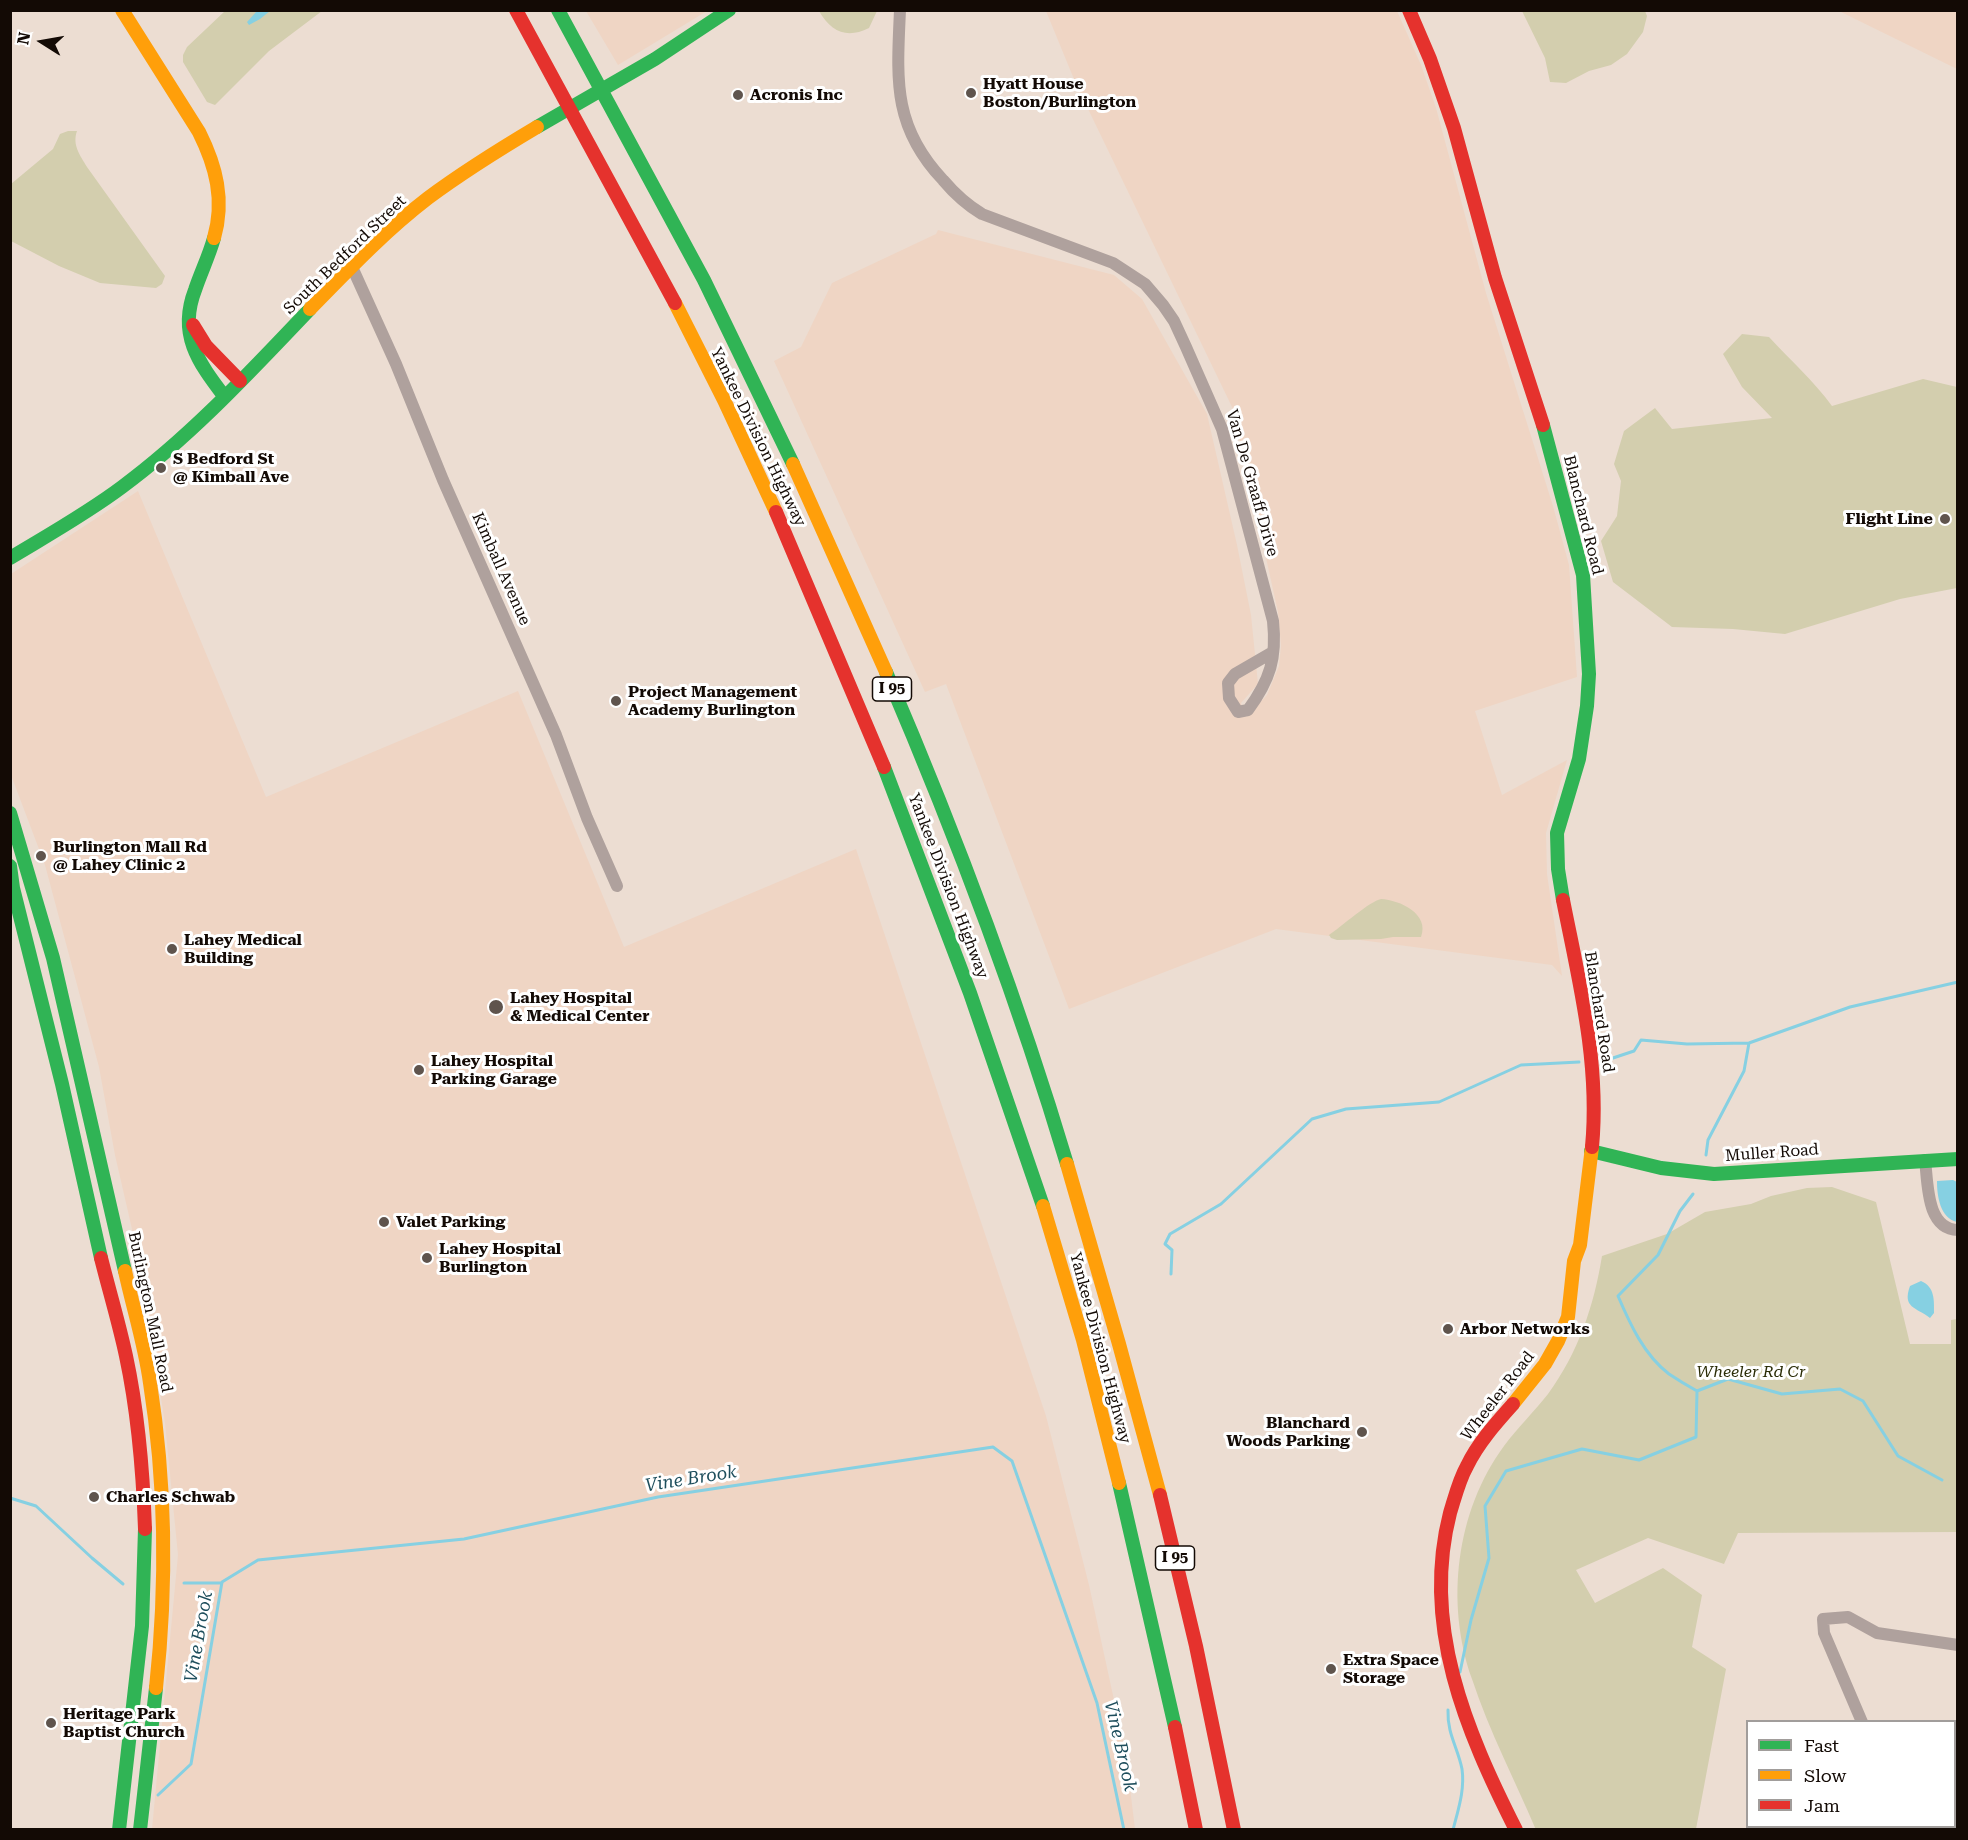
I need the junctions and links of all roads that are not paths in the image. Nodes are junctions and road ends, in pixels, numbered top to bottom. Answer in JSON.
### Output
{"nodes":[{"id":1,"x":122,"y":10,"type":"edge"},
{"id":2,"x":516,"y":10,"type":"edge"},
{"id":3,"x":558,"y":10,"type":"edge"},
{"id":4,"x":729,"y":10,"type":"edge"},
{"id":5,"x":900,"y":10,"type":"edge"},
{"id":6,"x":1409,"y":10,"type":"edge"},
{"id":7,"x":352,"y":267,"type":"junction"},
{"id":8,"x":189,"y":312,"type":"junction"},
{"id":9,"x":240,"y":381,"type":"junction"},
{"id":10,"x":224,"y":396,"type":"junction"},
{"id":11,"x":10,"y":558,"type":"edge"},
{"id":12,"x":1273,"y":652,"type":"junction"},
{"id":13,"x":10,"y":813,"type":"edge"},
{"id":14,"x":26,"y":862,"type":"junction"},
{"id":15,"x":11,"y":867,"type":"edge"},
{"id":16,"x":617,"y":886,"type":"dead end"},
{"id":17,"x":1592,"y":1151,"type":"junction"},
{"id":18,"x":1958,"y":1159,"type":"edge"},
{"id":19,"x":1925,"y":1160,"type":"junction"},
{"id":20,"x":1958,"y":1230,"type":"edge"},
{"id":21,"x":1958,"y":1645,"type":"edge"},
{"id":22,"x":1861,"y":1720,"type":"edge"},
{"id":23,"x":119,"y":1830,"type":"edge"},
{"id":24,"x":140,"y":1830,"type":"edge"},
{"id":25,"x":1196,"y":1830,"type":"edge"},
{"id":26,"x":1234,"y":1830,"type":"edge"},
{"id":27,"x":1516,"y":1830,"type":"edge"}],
"edges":[{"from":1,"to":8,"type":"main road"},
{"from":2,"to":25,"type":"main road","name":"Yankee Division Highway","number":"I 95"},
{"from":3,"to":26,"type":"main road","name":"Yankee Division Highway","number":"I 95"},
{"from":4,"to":7,"type":"main road","name":"South Bedford Street"},
{"from":5,"to":12,"type":"street","name":"Van De Graaff Drive"},
{"from":6,"to":17,"type":"main road","name":"Blanchard Road"},
{"from":7,"to":9,"type":"main road","name":"South Bedford Street"},
{"from":7,"to":16,"type":"street","name":"Kimball Avenue"},
{"from":8,"to":9,"type":"main road"},
{"from":8,"to":10,"type":"main road"},
{"from":9,"to":10,"type":"main road","name":"South Bedford Street"},
{"from":10,"to":11,"type":"main road","name":"South Bedford Street"},
{"from":12,"to":12,"type":"street","name":"Van De Graaff Drive"},
{"from":13,"to":14,"type":"main road","name":"Burlington Mall Road"},
{"from":14,"to":15,"type":"main road"},
{"from":14,"to":24,"type":"main road","name":"Burlington Mall Road"},
{"from":15,"to":23,"type":"main road","name":"Burlington Mall Road"},
{"from":17,"to":19,"type":"main road","name":"Muller Road"},
{"from":17,"to":27,"type":"main road","name":"Wheeler Road"},
{"from":18,"to":19,"type":"main road","name":"Muller Road"},
{"from":19,"to":20,"type":"street"},
{"from":21,"to":22,"type":"street"}]}
